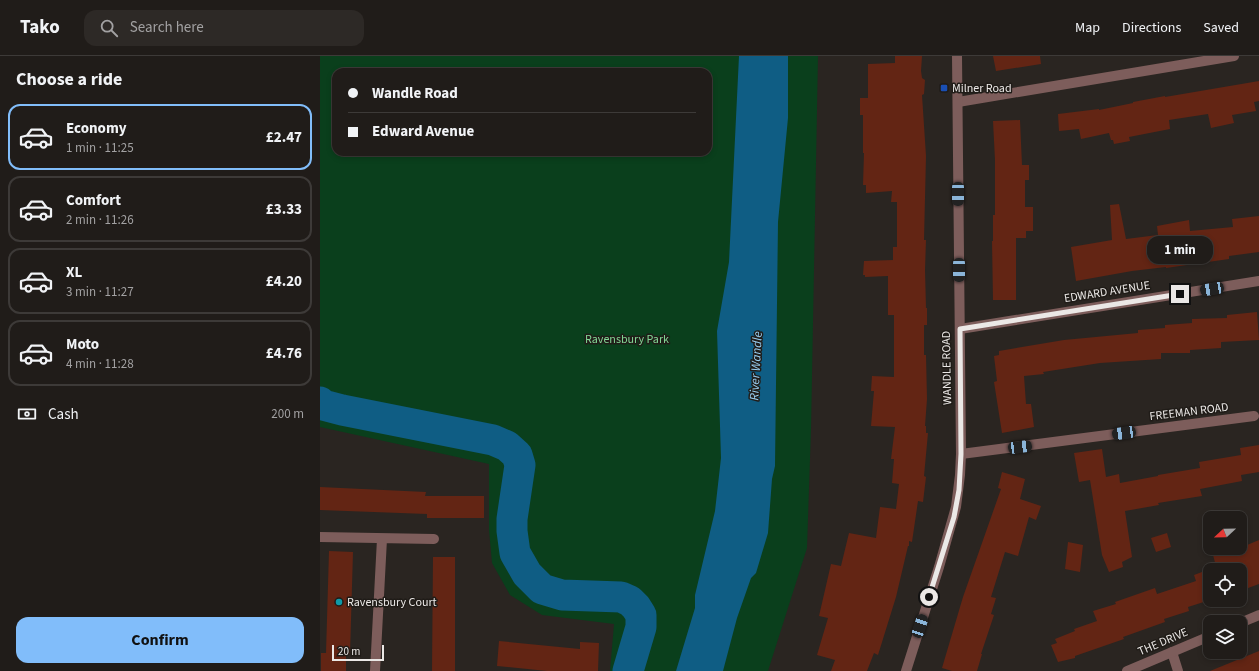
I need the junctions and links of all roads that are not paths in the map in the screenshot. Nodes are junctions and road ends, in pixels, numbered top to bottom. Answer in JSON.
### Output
{"nodes":[{"id":1,"x":957,"y":56,"type":"edge"},
{"id":2,"x":1234,"y":56,"type":"edge"},
{"id":3,"x":958,"y":102,"type":"junction"},
{"id":4,"x":1259,"y":281,"type":"edge"},
{"id":5,"x":960,"y":329,"type":"junction"},
{"id":6,"x":1254,"y":416,"type":"dead end"},
{"id":7,"x":961,"y":454,"type":"junction"},
{"id":8,"x":320,"y":537,"type":"edge"},
{"id":9,"x":382,"y":539,"type":"junction"},
{"id":10,"x":434,"y":539,"type":"dead end"},
{"id":11,"x":1259,"y":615,"type":"edge"},
{"id":12,"x":1247,"y":620,"type":"edge"},
{"id":13,"x":1203,"y":639,"type":"edge"},
{"id":14,"x":1172,"y":652,"type":"junction"},
{"id":15,"x":375,"y":671,"type":"edge"},
{"id":16,"x":906,"y":671,"type":"edge"},
{"id":17,"x":1127,"y":671,"type":"edge"},
{"id":18,"x":1178,"y":671,"type":"edge"}],
"edges":[{"from":1,"to":3,"type":"street","name":"WANDLE ROAD"},
{"from":2,"to":3,"type":"street"},
{"from":3,"to":5,"type":"street","name":"WANDLE ROAD"},
{"from":4,"to":5,"type":"street","name":"EDWARD AVENUE"},
{"from":5,"to":7,"type":"street","name":"WANDLE ROAD"},
{"from":6,"to":7,"type":"street","name":"FREEMAN ROAD"},
{"from":7,"to":16,"type":"street","name":"WANDLE ROAD"},
{"from":8,"to":9,"type":"street"},
{"from":9,"to":10,"type":"street"},
{"from":9,"to":15,"type":"street"},
{"from":11,"to":12,"type":"street"},
{"from":13,"to":14,"type":"street","name":"THE DRIVE"},
{"from":14,"to":17,"type":"street","name":"THE DRIVE"},
{"from":14,"to":18,"type":"street"}]}
